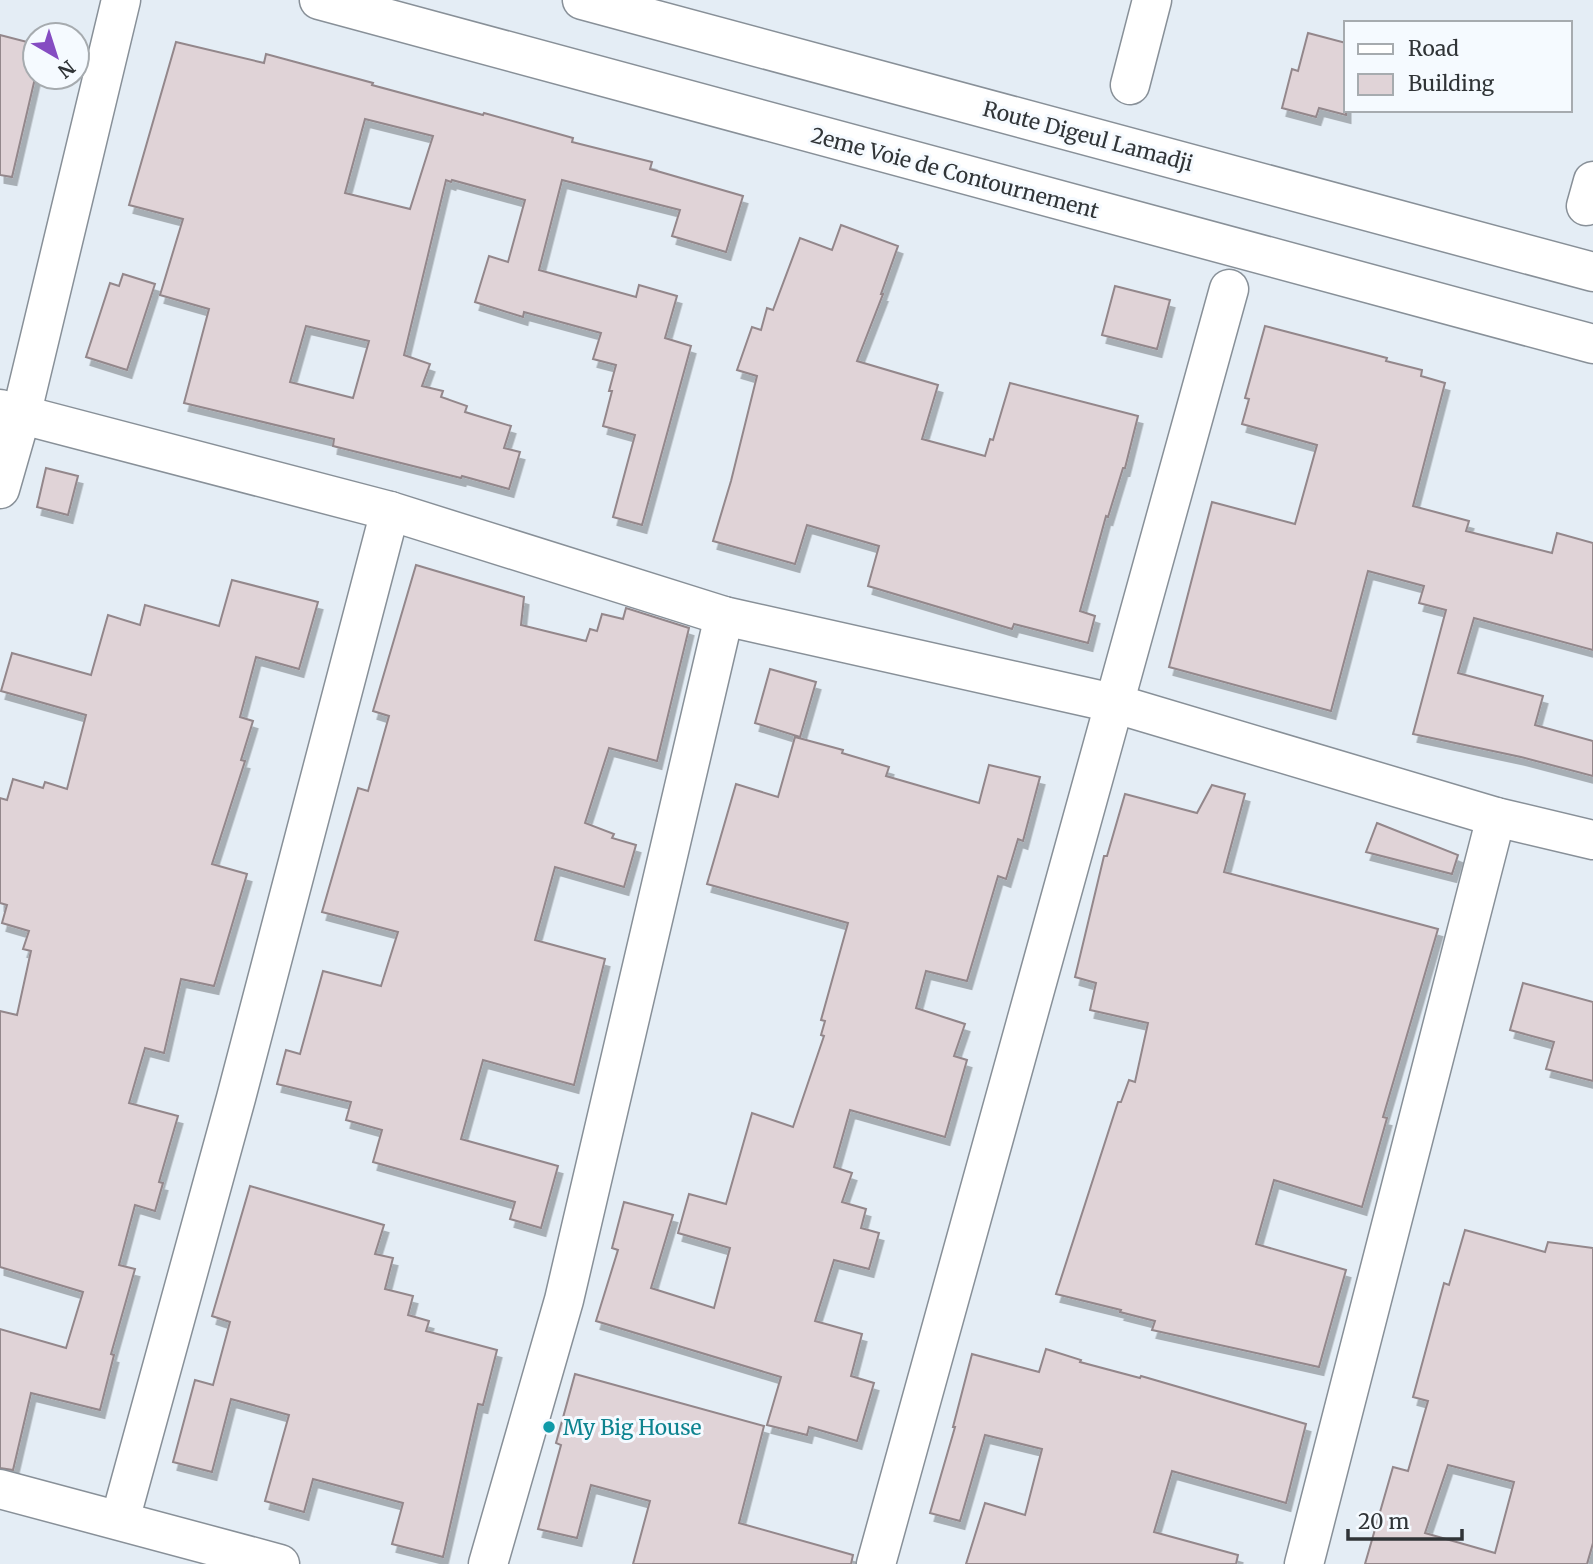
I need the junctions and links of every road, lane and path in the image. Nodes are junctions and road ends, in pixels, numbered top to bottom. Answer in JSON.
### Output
{"nodes":[{"id":1,"x":121,"y":0,"type":"edge"},
{"id":2,"x":318,"y":0,"type":"edge"},
{"id":3,"x":582,"y":0,"type":"edge"},
{"id":4,"x":1152,"y":0,"type":"edge"},
{"id":5,"x":1130,"y":85,"type":"dead end"},
{"id":6,"x":1593,"y":272,"type":"edge"},
{"id":7,"x":1229,"y":289,"type":"dead end"},
{"id":8,"x":1593,"y":344,"type":"edge"},
{"id":9,"x":10,"y":413,"type":"edge"},
{"id":10,"x":0,"y":489,"type":"edge"},
{"id":11,"x":390,"y":511,"type":"junction"},
{"id":12,"x":724,"y":616,"type":"junction"},
{"id":13,"x":1113,"y":704,"type":"junction"},
{"id":14,"x":1496,"y":817,"type":"junction"},
{"id":15,"x":1593,"y":840,"type":"edge"},
{"id":16,"x":0,"y":1489,"type":"edge"},
{"id":17,"x":120,"y":1520,"type":"junction"},
{"id":18,"x":280,"y":1564,"type":"edge"},
{"id":19,"x":488,"y":1564,"type":"edge"},
{"id":20,"x":876,"y":1564,"type":"edge"},
{"id":21,"x":1304,"y":1564,"type":"edge"}],
"edges":[{"from":1,"to":9,"type":"street"},
{"from":2,"to":8,"type":"street","name":"2eme Voie de Contournement"},
{"from":3,"to":6,"type":"street","name":"Route Digeul Lamadji"},
{"from":4,"to":5,"type":"street"},
{"from":7,"to":13,"type":"street"},
{"from":9,"to":10,"type":"street"},
{"from":9,"to":11,"type":"street"},
{"from":11,"to":12,"type":"street"},
{"from":11,"to":17,"type":"street"},
{"from":12,"to":13,"type":"street"},
{"from":12,"to":19,"type":"street"},
{"from":13,"to":14,"type":"street"},
{"from":13,"to":20,"type":"street"},
{"from":14,"to":15,"type":"street"},
{"from":14,"to":21,"type":"street"},
{"from":16,"to":17,"type":"street"},
{"from":17,"to":18,"type":"street"}]}
